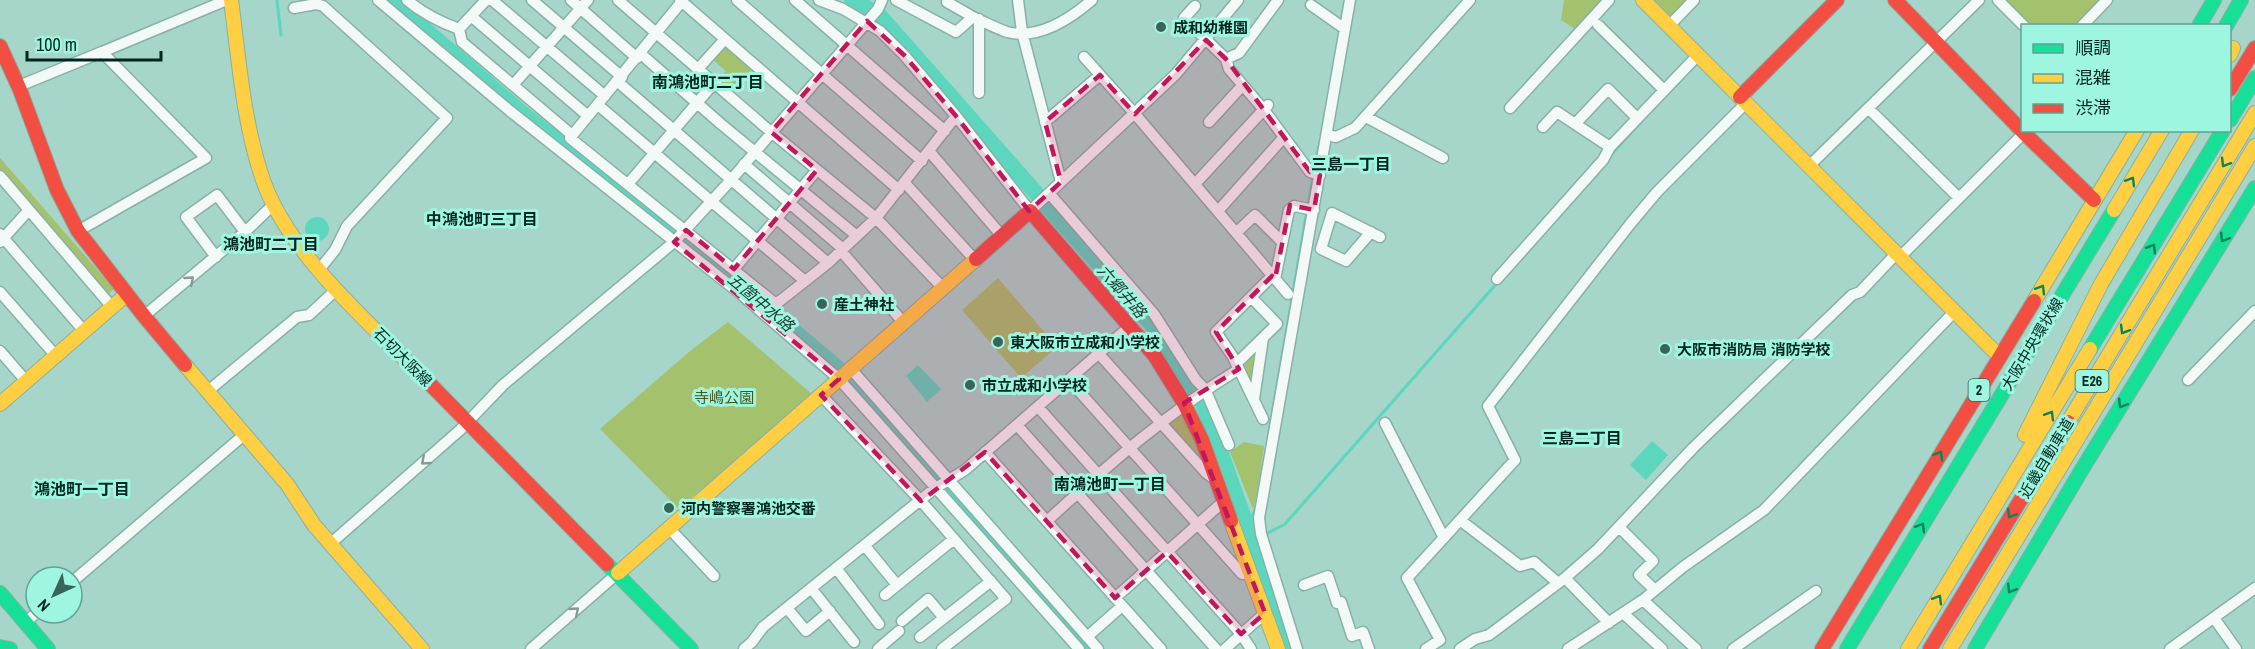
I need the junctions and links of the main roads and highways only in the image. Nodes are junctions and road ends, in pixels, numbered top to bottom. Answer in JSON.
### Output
{"nodes":[{"id":1,"x":231,"y":0,"type":"edge"},
{"id":2,"x":1643,"y":0,"type":"edge"},
{"id":3,"x":1837,"y":0,"type":"edge"},
{"id":4,"x":1894,"y":0,"type":"edge"},
{"id":5,"x":2214,"y":0,"type":"edge"},
{"id":6,"x":2241,"y":0,"type":"edge"},
{"id":7,"x":2200,"y":24,"type":"edge"},
{"id":8,"x":2227,"y":24,"type":"edge"},
{"id":9,"x":0,"y":46,"type":"edge"},
{"id":10,"x":2255,"y":48,"type":"edge"},
{"id":11,"x":2255,"y":78,"type":"edge"},
{"id":12,"x":2231,"y":86,"type":"edge"},
{"id":13,"x":1743,"y":100,"type":"junction"},
{"id":14,"x":2255,"y":113,"type":"edge"},
{"id":15,"x":2231,"y":117,"type":"edge"},
{"id":16,"x":2021,"y":129,"type":"edge"},
{"id":17,"x":2024,"y":132,"type":"edge"},
{"id":18,"x":2132,"y":132,"type":"edge"},
{"id":19,"x":2161,"y":132,"type":"edge"},
{"id":20,"x":2191,"y":132,"type":"edge"},
{"id":21,"x":2203,"y":132,"type":"edge"},
{"id":22,"x":2222,"y":132,"type":"edge"},
{"id":23,"x":2255,"y":146,"type":"edge"},
{"id":24,"x":2253,"y":190,"type":"edge"},
{"id":25,"x":2094,"y":200,"type":"junction"},
{"id":26,"x":2096,"y":238,"type":"junction"},
{"id":27,"x":127,"y":294,"type":"junction"},
{"id":28,"x":1999,"y":356,"type":"junction"},
{"id":29,"x":2079,"y":367,"type":"dead end"},
{"id":30,"x":1973,"y":399,"type":"junction"},
{"id":31,"x":0,"y":404,"type":"edge"},
{"id":32,"x":2084,"y":466,"type":"junction"},
{"id":33,"x":1926,"y":477,"type":"junction"},
{"id":34,"x":2011,"y":547,"type":"junction"},
{"id":35,"x":1959,"y":565,"type":"junction"},
{"id":36,"x":618,"y":573,"type":"junction"},
{"id":37,"x":0,"y":593,"type":"edge"},
{"id":38,"x":24,"y":612,"type":"edge"},
{"id":39,"x":35,"y":625,"type":"edge"},
{"id":40,"x":0,"y":647,"type":"edge"},
{"id":41,"x":685,"y":647,"type":"edge"},
{"id":42,"x":10,"y":649,"type":"edge"},
{"id":43,"x":48,"y":649,"type":"edge"},
{"id":44,"x":422,"y":649,"type":"edge"},
{"id":45,"x":1278,"y":649,"type":"edge"},
{"id":46,"x":1822,"y":649,"type":"edge"},
{"id":47,"x":1846,"y":649,"type":"edge"},
{"id":48,"x":1908,"y":649,"type":"edge"},
{"id":49,"x":1929,"y":649,"type":"edge"},
{"id":50,"x":1950,"y":649,"type":"edge"},
{"id":51,"x":1975,"y":649,"type":"edge"}],
"edges":[{"from":1,"to":36,"type":"main road","name":"石切大阪線"},
{"from":2,"to":13,"type":"main road"},
{"from":3,"to":13,"type":"main road"},
{"from":4,"to":16,"type":"main road"},
{"from":5,"to":7,"type":"main road"},
{"from":6,"to":8,"type":"main road"},
{"from":9,"to":27,"type":"main road"},
{"from":10,"to":12,"type":"main road"},
{"from":11,"to":15,"type":"main road"},
{"from":13,"to":28,"type":"main road"},
{"from":14,"to":49,"type":"main road","name":"近畿自動車道","number":"E26","one_way":true},
{"from":17,"to":25,"type":"main road"},
{"from":18,"to":25,"type":"main road","number":"2"},
{"from":26,"to":19,"type":"main road","name":"大阪中央環状線","number":"2","one_way":true},
{"from":20,"to":35,"type":"main road"},
{"from":21,"to":29,"type":"main road"},
{"from":35,"to":22,"type":"main road","name":"近畿自動車道","number":"E26","one_way":true},
{"from":23,"to":34,"type":"main road"},
{"from":24,"to":32,"type":"main road","one_way":true},
{"from":28,"to":25,"type":"main road","number":"2","one_way":true},
{"from":26,"to":30,"type":"main road"},
{"from":47,"to":26,"type":"main road","name":"大阪中央環状線","number":"2","one_way":true},
{"from":27,"to":31,"type":"main road"},
{"from":27,"to":44,"type":"main road"},
{"from":28,"to":30,"type":"main road","number":"2"},
{"from":33,"to":30,"type":"main road","number":"2","one_way":true},
{"from":32,"to":34,"type":"main road"},
{"from":32,"to":51,"type":"main road","one_way":true},
{"from":33,"to":46,"type":"main road","number":"2"},
{"from":33,"to":47,"type":"main road"},
{"from":34,"to":50,"type":"main road"},
{"from":48,"to":35,"type":"main road","name":"近畿自動車道","number":"E26","one_way":true},
{"from":36,"to":41,"type":"main road","name":"石切大阪線"},
{"from":36,"to":45,"type":"main road"},
{"from":37,"to":38,"type":"main road"},
{"from":39,"to":43,"type":"main road"},
{"from":40,"to":42,"type":"main road"}]}
